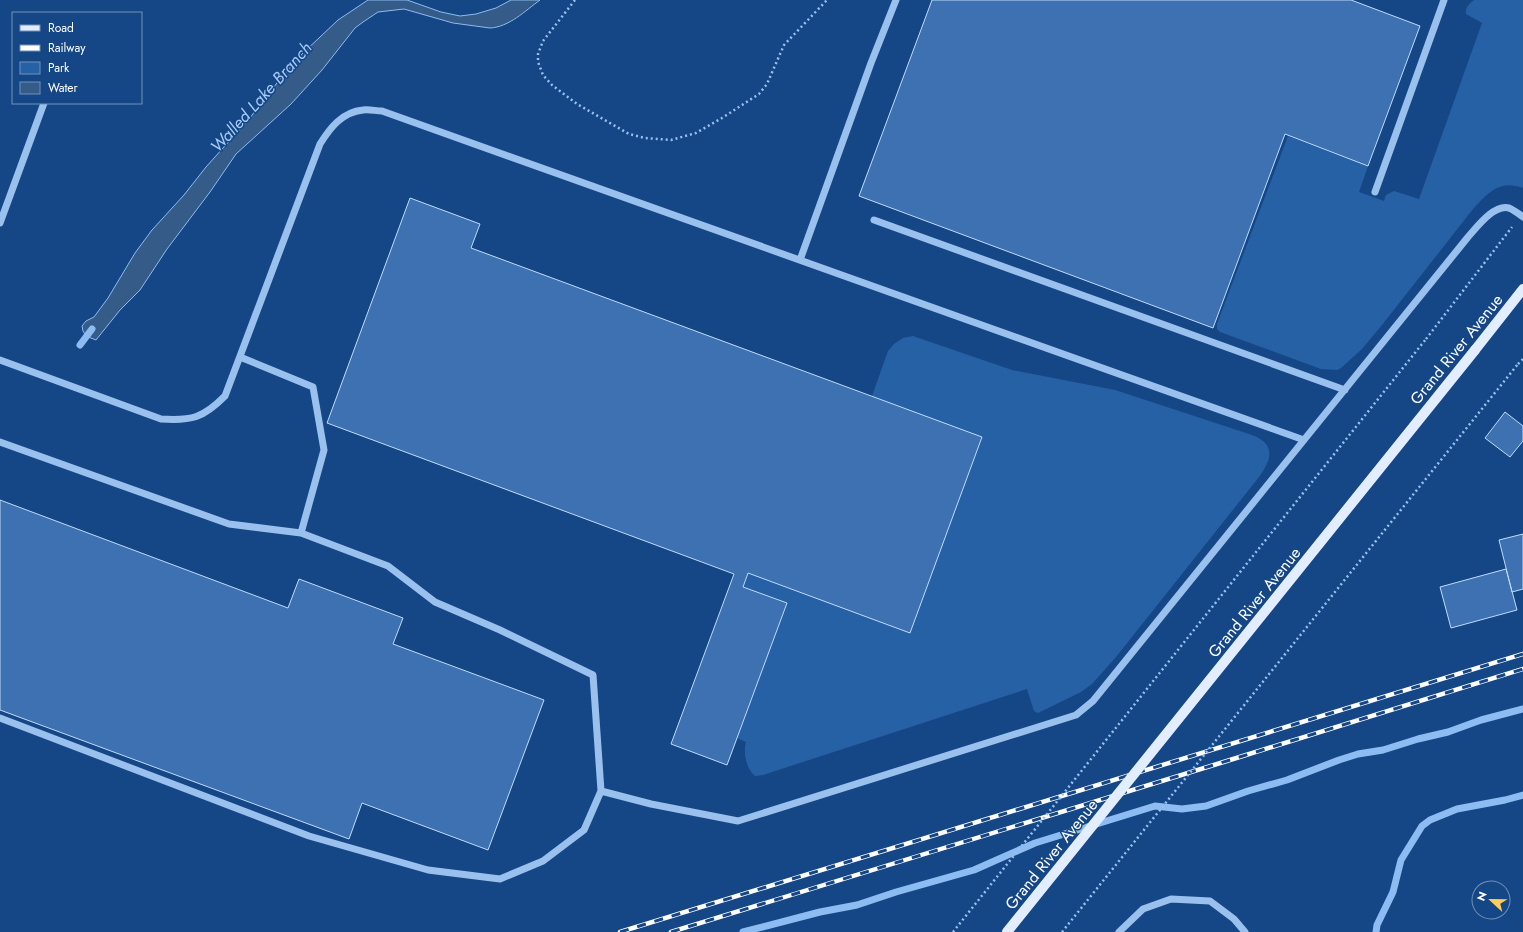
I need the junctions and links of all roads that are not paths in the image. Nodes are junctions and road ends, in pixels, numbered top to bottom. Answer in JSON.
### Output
{"nodes":[{"id":1,"x":896,"y":0,"type":"edge"},
{"id":2,"x":1444,"y":0,"type":"edge"},
{"id":3,"x":44,"y":104,"type":"edge"},
{"id":4,"x":1375,"y":192,"type":"dead end"},
{"id":5,"x":1522,"y":216,"type":"edge"},
{"id":6,"x":874,"y":220,"type":"dead end"},
{"id":7,"x":0,"y":223,"type":"edge"},
{"id":8,"x":800,"y":260,"type":"junction"},
{"id":9,"x":1523,"y":290,"type":"edge"},
{"id":10,"x":240,"y":357,"type":"junction"},
{"id":11,"x":0,"y":360,"type":"edge"},
{"id":12,"x":1345,"y":390,"type":"junction"},
{"id":13,"x":1304,"y":440,"type":"junction"},
{"id":14,"x":0,"y":442,"type":"edge"},
{"id":15,"x":301,"y":533,"type":"junction"},
{"id":16,"x":0,"y":718,"type":"edge"},
{"id":17,"x":601,"y":791,"type":"junction"},
{"id":18,"x":1007,"y":932,"type":"edge"},
{"id":19,"x":1119,"y":932,"type":"edge"},
{"id":20,"x":1245,"y":932,"type":"edge"}],
"edges":[{"from":1,"to":8,"type":"lane"},
{"from":2,"to":4,"type":"lane"},
{"from":3,"to":7,"type":"lane"},
{"from":5,"to":12,"type":"lane"},
{"from":6,"to":12,"type":"lane"},
{"from":8,"to":10,"type":"lane"},
{"from":8,"to":13,"type":"lane"},
{"from":9,"to":18,"type":"main road","name":"Grand River Avenue","bridge":true},
{"from":10,"to":11,"type":"lane"},
{"from":10,"to":15,"type":"lane"},
{"from":12,"to":13,"type":"lane"},
{"from":13,"to":17,"type":"lane"},
{"from":14,"to":15,"type":"lane"},
{"from":15,"to":17,"type":"lane"},
{"from":16,"to":17,"type":"lane"},
{"from":19,"to":20,"type":"lane"}]}
